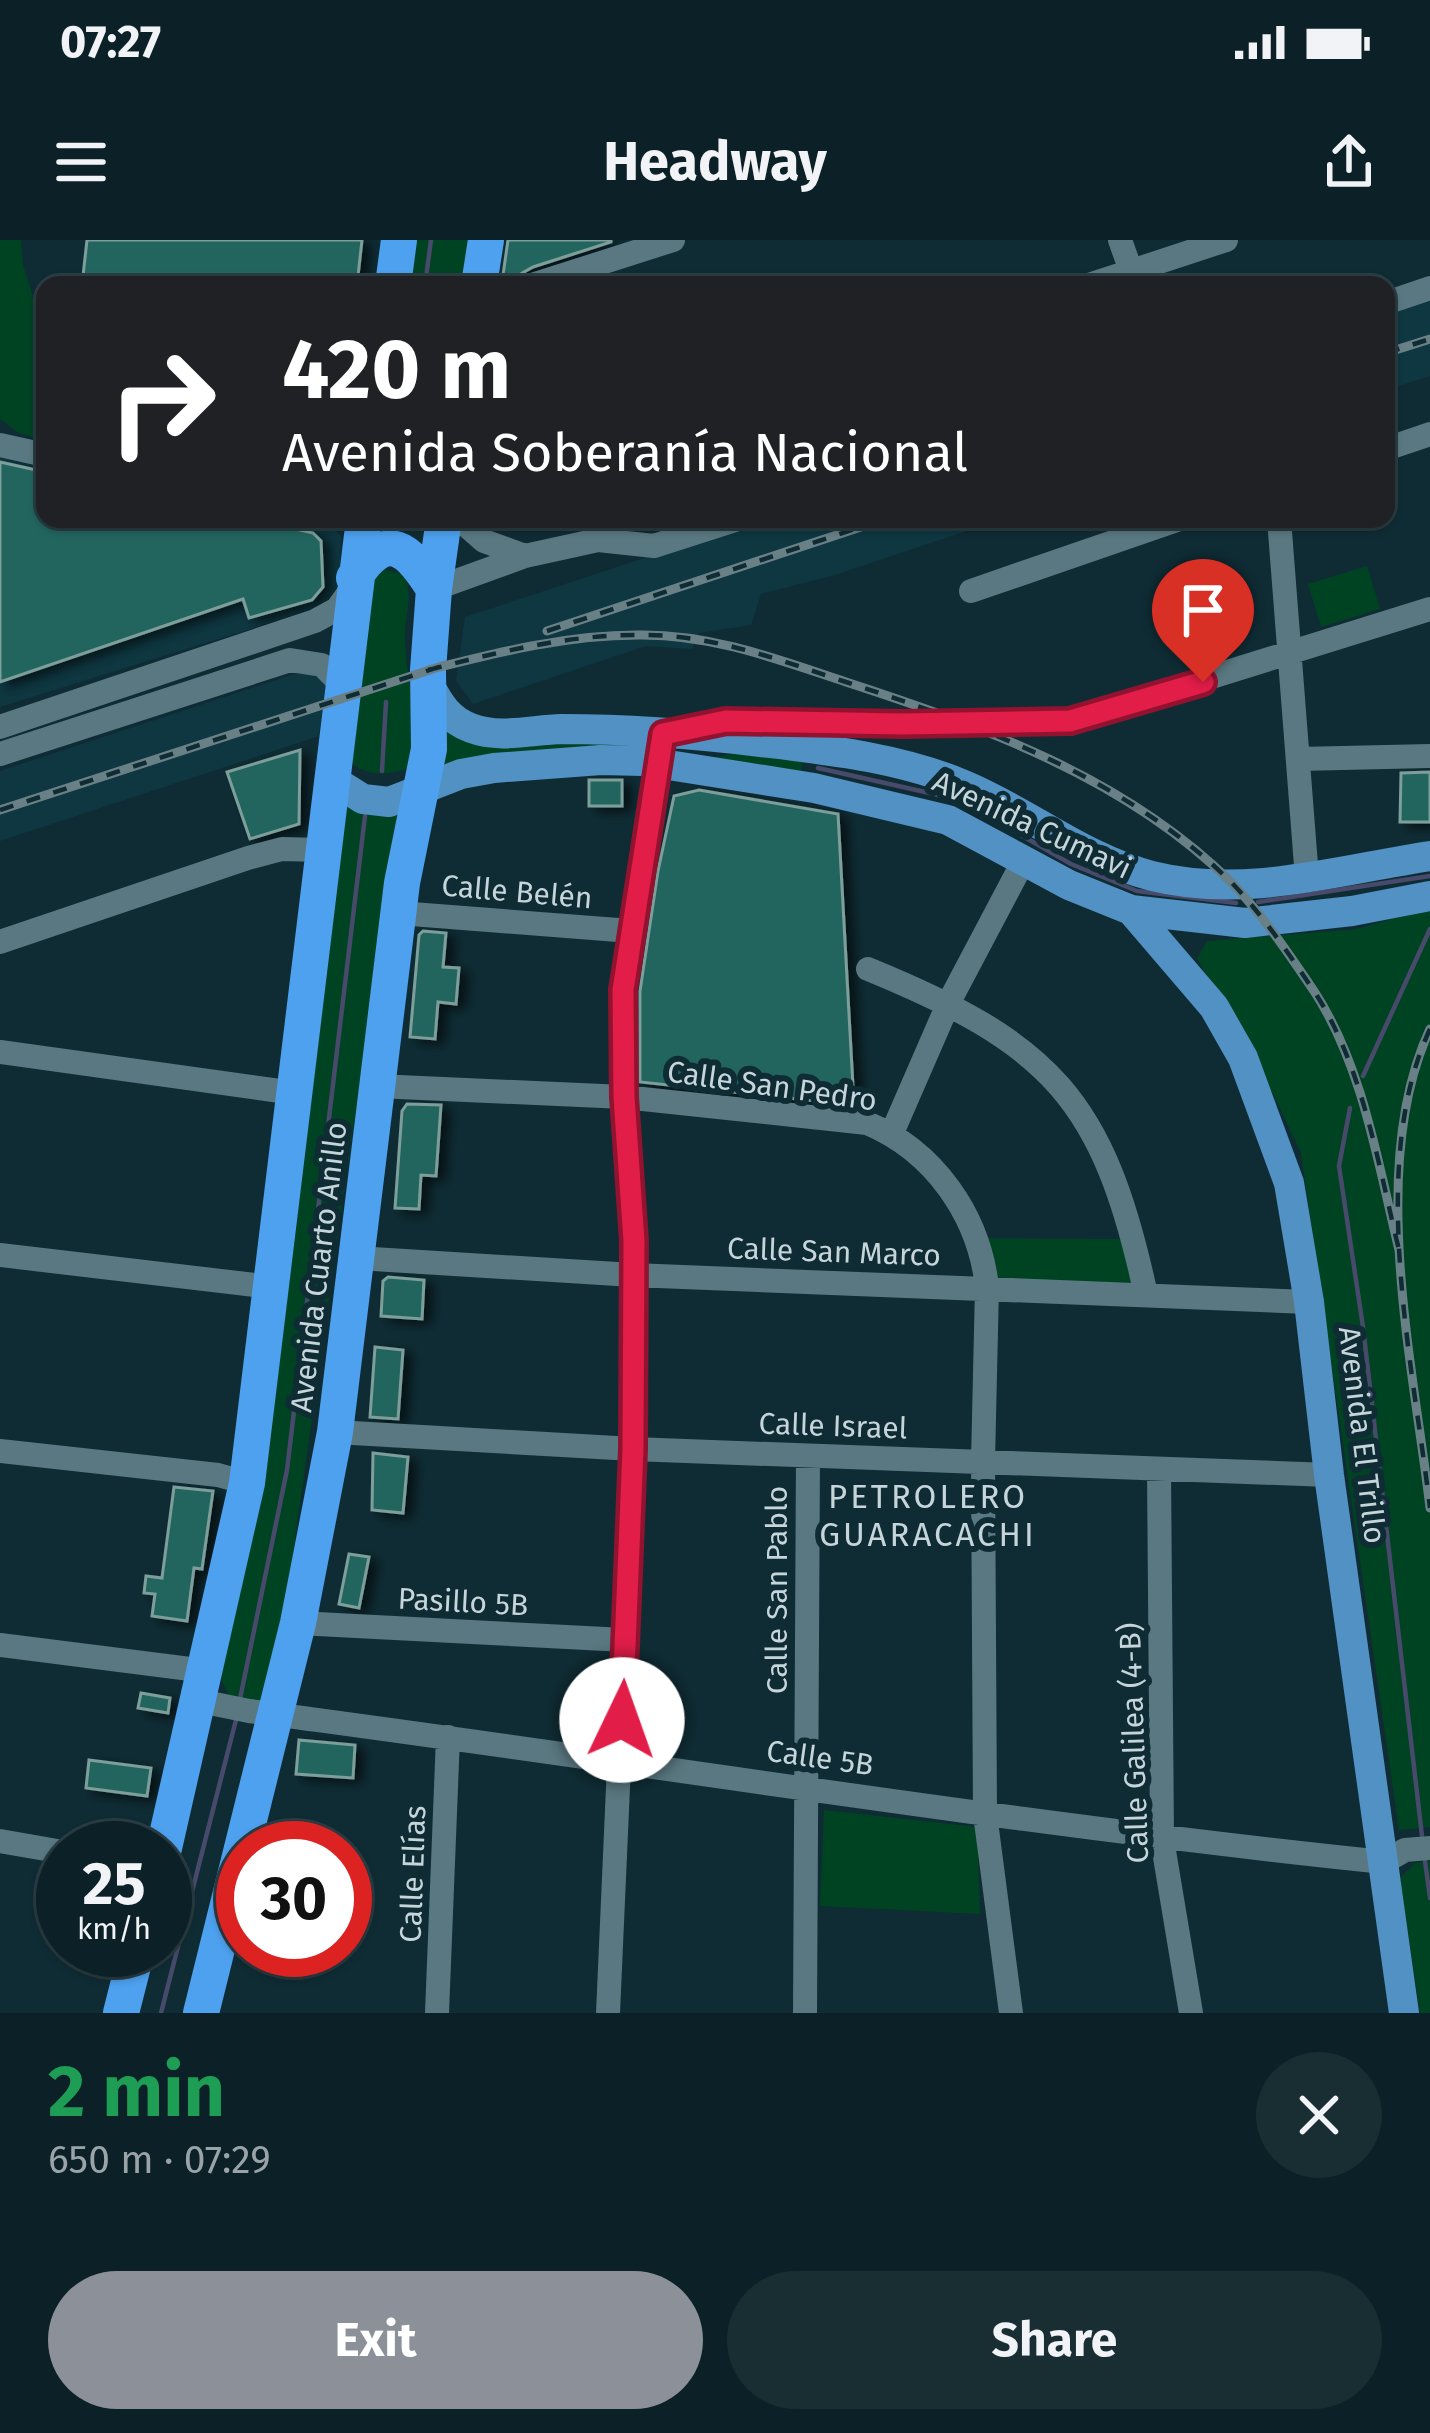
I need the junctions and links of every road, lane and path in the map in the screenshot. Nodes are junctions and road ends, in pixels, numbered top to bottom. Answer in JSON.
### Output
{"nodes":[{"id":1,"x":399,"y":240,"type":"edge"},
{"id":2,"x":486,"y":240,"type":"edge"},
{"id":3,"x":673,"y":240,"type":"edge"},
{"id":4,"x":1120,"y":240,"type":"edge"},
{"id":5,"x":1226,"y":240,"type":"edge"},
{"id":6,"x":1130,"y":271,"type":"junction"},
{"id":7,"x":394,"y":276,"type":"edge"},
{"id":8,"x":480,"y":276,"type":"edge"},
{"id":9,"x":560,"y":276,"type":"edge"},
{"id":10,"x":1116,"y":276,"type":"edge"},
{"id":11,"x":1430,"y":288,"type":"edge"},
{"id":12,"x":1395,"y":300,"type":"edge"},
{"id":13,"x":1430,"y":434,"type":"edge"},
{"id":14,"x":0,"y":445,"type":"edge"},
{"id":15,"x":1395,"y":446,"type":"edge"},
{"id":16,"x":36,"y":453,"type":"edge"},
{"id":17,"x":362,"y":528,"type":"edge"},
{"id":18,"x":443,"y":528,"type":"edge"},
{"id":19,"x":469,"y":528,"type":"edge"},
{"id":20,"x":607,"y":528,"type":"edge"},
{"id":21,"x":710,"y":528,"type":"edge"},
{"id":22,"x":1154,"y":528,"type":"edge"},
{"id":23,"x":1280,"y":528,"type":"edge"},
{"id":24,"x":598,"y":540,"type":"junction"},
{"id":25,"x":525,"y":556,"type":"junction"},
{"id":26,"x":353,"y":582,"type":"junction"},
{"id":27,"x":434,"y":590,"type":"junction"},
{"id":28,"x":971,"y":591,"type":"dead end"},
{"id":29,"x":1430,"y":609,"type":"edge"},
{"id":30,"x":1291,"y":655,"type":"junction"},
{"id":31,"x":157,"y":674,"type":"junction"},
{"id":32,"x":429,"y":684,"type":"junction"},
{"id":33,"x":342,"y":685,"type":"junction"},
{"id":34,"x":166,"y":702,"type":"junction"},
{"id":35,"x":903,"y":724,"type":"junction"},
{"id":36,"x":0,"y":727,"type":"edge"},
{"id":37,"x":776,"y":744,"type":"junction"},
{"id":38,"x":661,"y":748,"type":"junction"},
{"id":39,"x":825,"y":752,"type":"junction"},
{"id":40,"x":0,"y":754,"type":"edge"},
{"id":41,"x":1430,"y":755,"type":"edge"},
{"id":42,"x":1298,"y":759,"type":"junction"},
{"id":43,"x":331,"y":778,"type":"junction"},
{"id":44,"x":814,"y":788,"type":"junction"},
{"id":45,"x":421,"y":790,"type":"junction"},
{"id":46,"x":322,"y":850,"type":"junction"},
{"id":47,"x":1430,"y":856,"type":"edge"},
{"id":48,"x":1024,"y":860,"type":"junction"},
{"id":49,"x":1307,"y":878,"type":"junction"},
{"id":50,"x":1430,"y":896,"type":"edge"},
{"id":51,"x":1131,"y":910,"type":"junction"},
{"id":52,"x":399,"y":913,"type":"junction"},
{"id":53,"x":631,"y":931,"type":"junction"},
{"id":54,"x":0,"y":942,"type":"edge"},
{"id":55,"x":868,"y":969,"type":"dead end"},
{"id":56,"x":949,"y":1002,"type":"junction"},
{"id":57,"x":0,"y":1052,"type":"edge"},
{"id":58,"x":377,"y":1086,"type":"junction"},
{"id":59,"x":294,"y":1093,"type":"junction"},
{"id":60,"x":624,"y":1097,"type":"junction"},
{"id":61,"x":892,"y":1133,"type":"junction"},
{"id":62,"x":0,"y":1255,"type":"edge"},
{"id":63,"x":357,"y":1258,"type":"junction"},
{"id":64,"x":633,"y":1275,"type":"junction"},
{"id":65,"x":272,"y":1287,"type":"junction"},
{"id":66,"x":988,"y":1287,"type":"junction"},
{"id":67,"x":1146,"y":1295,"type":"junction"},
{"id":68,"x":1310,"y":1302,"type":"junction"},
{"id":69,"x":335,"y":1432,"type":"junction"},
{"id":70,"x":633,"y":1449,"type":"junction"},
{"id":71,"x":0,"y":1451,"type":"edge"},
{"id":72,"x":808,"y":1456,"type":"junction"},
{"id":73,"x":983,"y":1461,"type":"junction"},
{"id":74,"x":1159,"y":1470,"type":"junction"},
{"id":75,"x":1329,"y":1475,"type":"junction"},
{"id":76,"x":247,"y":1483,"type":"junction"},
{"id":77,"x":298,"y":1623,"type":"junction"},
{"id":78,"x":625,"y":1640,"type":"junction"},
{"id":79,"x":0,"y":1645,"type":"edge"},
{"id":80,"x":231,"y":1701,"type":"junction"},
{"id":81,"x":448,"y":1738,"type":"junction"},
{"id":82,"x":620,"y":1760,"type":"junction"},
{"id":83,"x":806,"y":1786,"type":"junction"},
{"id":84,"x":985,"y":1814,"type":"junction"},
{"id":85,"x":176,"y":1821,"type":"edge"},
{"id":86,"x":1162,"y":1839,"type":"junction"},
{"id":87,"x":0,"y":1841,"type":"edge"},
{"id":88,"x":36,"y":1847,"type":"edge"},
{"id":89,"x":1430,"y":1847,"type":"edge"},
{"id":90,"x":1384,"y":1862,"type":"junction"},
{"id":91,"x":130,"y":1977,"type":"edge"},
{"id":92,"x":121,"y":2013,"type":"edge"},
{"id":93,"x":201,"y":2013,"type":"edge"},
{"id":94,"x":437,"y":2013,"type":"edge"},
{"id":95,"x":608,"y":2013,"type":"edge"},
{"id":96,"x":806,"y":2013,"type":"edge"},
{"id":97,"x":1011,"y":2013,"type":"edge"},
{"id":98,"x":1191,"y":2013,"type":"edge"},
{"id":99,"x":1404,"y":2013,"type":"edge"}],
"edges":[{"from":1,"to":7,"type":"highway"},
{"from":2,"to":8,"type":"highway"},
{"from":3,"to":9,"type":"street"},
{"from":4,"to":6,"type":"street"},
{"from":5,"to":6,"type":"street"},
{"from":6,"to":10,"type":"street"},
{"from":11,"to":12,"type":"street"},
{"from":13,"to":15,"type":"street"},
{"from":14,"to":16,"type":"street"},
{"from":17,"to":26,"type":"highway","name":"Avenida Cuarto Anillo"},
{"from":18,"to":27,"type":"highway","name":"Avenida Cuarto Anillo"},
{"from":19,"to":25,"type":"street"},
{"from":20,"to":24,"type":"street"},
{"from":21,"to":24,"type":"street"},
{"from":22,"to":28,"type":"street"},
{"from":23,"to":30,"type":"street"},
{"from":24,"to":25,"type":"street"},
{"from":25,"to":27,"type":"street"},
{"from":26,"to":27,"type":"highway"},
{"from":26,"to":31,"type":"street"},
{"from":26,"to":33,"type":"highway","name":"Avenida Cuarto Anillo"},
{"from":27,"to":32,"type":"highway","name":"Avenida Cuarto Anillo"},
{"from":29,"to":30,"type":"street"},
{"from":30,"to":35,"type":"street"},
{"from":30,"to":42,"type":"street"},
{"from":31,"to":34,"type":"street"},
{"from":31,"to":36,"type":"street"},
{"from":32,"to":38,"type":"main road","name":"Avenida Cumavi"},
{"from":32,"to":45,"type":"highway","name":"Avenida Cuarto Anillo"},
{"from":33,"to":34,"type":"street"},
{"from":33,"to":43,"type":"highway","name":"Avenida Cuarto Anillo"},
{"from":34,"to":40,"type":"street"},
{"from":35,"to":37,"type":"street"},
{"from":35,"to":38,"type":"street"},
{"from":37,"to":38,"type":"main road","name":"Avenida Cumavi"},
{"from":37,"to":39,"type":"main road","name":"Avenida Cumavi"},
{"from":38,"to":44,"type":"main road","name":"Avenida Cumavi"},
{"from":38,"to":45,"type":"main road","name":"Avenida Cumavi"},
{"from":38,"to":53,"type":"street"},
{"from":39,"to":44,"type":"main road"},
{"from":39,"to":49,"type":"main road","name":"Avenida Cumavi"},
{"from":41,"to":42,"type":"street"},
{"from":42,"to":49,"type":"street"},
{"from":43,"to":45,"type":"main road","name":"Avenida Cumavi"},
{"from":43,"to":46,"type":"highway","name":"Avenida Cuarto Anillo"},
{"from":44,"to":48,"type":"main road","name":"Avenida Cumavi"},
{"from":45,"to":52,"type":"highway","name":"Avenida Cuarto Anillo"},
{"from":46,"to":54,"type":"street"},
{"from":46,"to":59,"type":"highway","name":"Avenida Cuarto Anillo"},
{"from":47,"to":49,"type":"main road","name":"Avenida Cumavi"},
{"from":48,"to":51,"type":"main road","name":"Avenida Cumavi"},
{"from":48,"to":56,"type":"street"},
{"from":50,"to":51,"type":"main road","name":"Avenida Cumavi"},
{"from":51,"to":68,"type":"main road","name":"Avenida El Trillo"},
{"from":52,"to":53,"type":"street","name":"Calle Belén"},
{"from":52,"to":58,"type":"highway","name":"Avenida Cuarto Anillo"},
{"from":53,"to":60,"type":"street"},
{"from":55,"to":56,"type":"street"},
{"from":56,"to":61,"type":"street"},
{"from":56,"to":67,"type":"street"},
{"from":57,"to":59,"type":"street"},
{"from":58,"to":60,"type":"street","name":"Calle San Pedro"},
{"from":58,"to":63,"type":"highway","name":"Avenida Cuarto Anillo"},
{"from":59,"to":65,"type":"highway","name":"Avenida Cuarto Anillo"},
{"from":60,"to":61,"type":"street","name":"Calle San Pedro"},
{"from":60,"to":64,"type":"street"},
{"from":61,"to":66,"type":"street","name":"Calle San Pedro"},
{"from":62,"to":65,"type":"street"},
{"from":63,"to":64,"type":"street","name":"Calle San Marco"},
{"from":63,"to":69,"type":"highway","name":"Avenida Cuarto Anillo"},
{"from":64,"to":66,"type":"street","name":"Calle San Marco"},
{"from":64,"to":70,"type":"street"},
{"from":65,"to":76,"type":"highway","name":"Avenida Cuarto Anillo"},
{"from":66,"to":67,"type":"street","name":"Calle San Marco"},
{"from":66,"to":73,"type":"street","name":"Calle San Pedro"},
{"from":67,"to":68,"type":"street","name":"Calle San Marco"},
{"from":68,"to":75,"type":"main road","name":"Avenida El Trillo"},
{"from":69,"to":70,"type":"street","name":"Calle Israel"},
{"from":69,"to":77,"type":"highway","name":"Avenida Cuarto Anillo"},
{"from":70,"to":72,"type":"street","name":"Calle Israel"},
{"from":70,"to":78,"type":"street"},
{"from":71,"to":76,"type":"street"},
{"from":72,"to":73,"type":"street","name":"Calle Israel"},
{"from":72,"to":83,"type":"street","name":"Calle San Pablo"},
{"from":73,"to":74,"type":"street","name":"Calle Israel"},
{"from":73,"to":84,"type":"street","name":"Calle San Pedro"},
{"from":74,"to":75,"type":"street","name":"Calle Israel"},
{"from":74,"to":86,"type":"street","name":"Calle Galilea (4-B)"},
{"from":75,"to":90,"type":"main road","name":"Avenida El Trillo"},
{"from":76,"to":80,"type":"highway","name":"Avenida Cuarto Anillo"},
{"from":77,"to":78,"type":"street","name":"Pasillo 5B"},
{"from":77,"to":80,"type":"highway","name":"Avenida Cuarto Anillo"},
{"from":78,"to":82,"type":"street"},
{"from":79,"to":80,"type":"street","name":"Calle 5B"},
{"from":80,"to":81,"type":"street","name":"Calle 5B"},
{"from":80,"to":85,"type":"highway","name":"Avenida Cuarto Anillo"},
{"from":80,"to":93,"type":"highway","name":"Avenida Cuarto Anillo"},
{"from":81,"to":82,"type":"street","name":"Calle 5B"},
{"from":81,"to":94,"type":"street","name":"Calle Elías"},
{"from":82,"to":83,"type":"street","name":"Calle 5B"},
{"from":82,"to":95,"type":"street"},
{"from":83,"to":84,"type":"street","name":"Calle 5B"},
{"from":83,"to":96,"type":"street","name":"Calle San Pablo"},
{"from":84,"to":86,"type":"street","name":"Calle 5B"},
{"from":84,"to":97,"type":"street","name":"Calle San Pedro"},
{"from":86,"to":90,"type":"street","name":"Calle 5B"},
{"from":86,"to":98,"type":"street","name":"Calle Galilea (4-B)"},
{"from":87,"to":88,"type":"street"},
{"from":89,"to":90,"type":"street","name":"Calle 5B"},
{"from":90,"to":99,"type":"main road","name":"Avenida El Trillo"},
{"from":91,"to":92,"type":"highway"}]}
